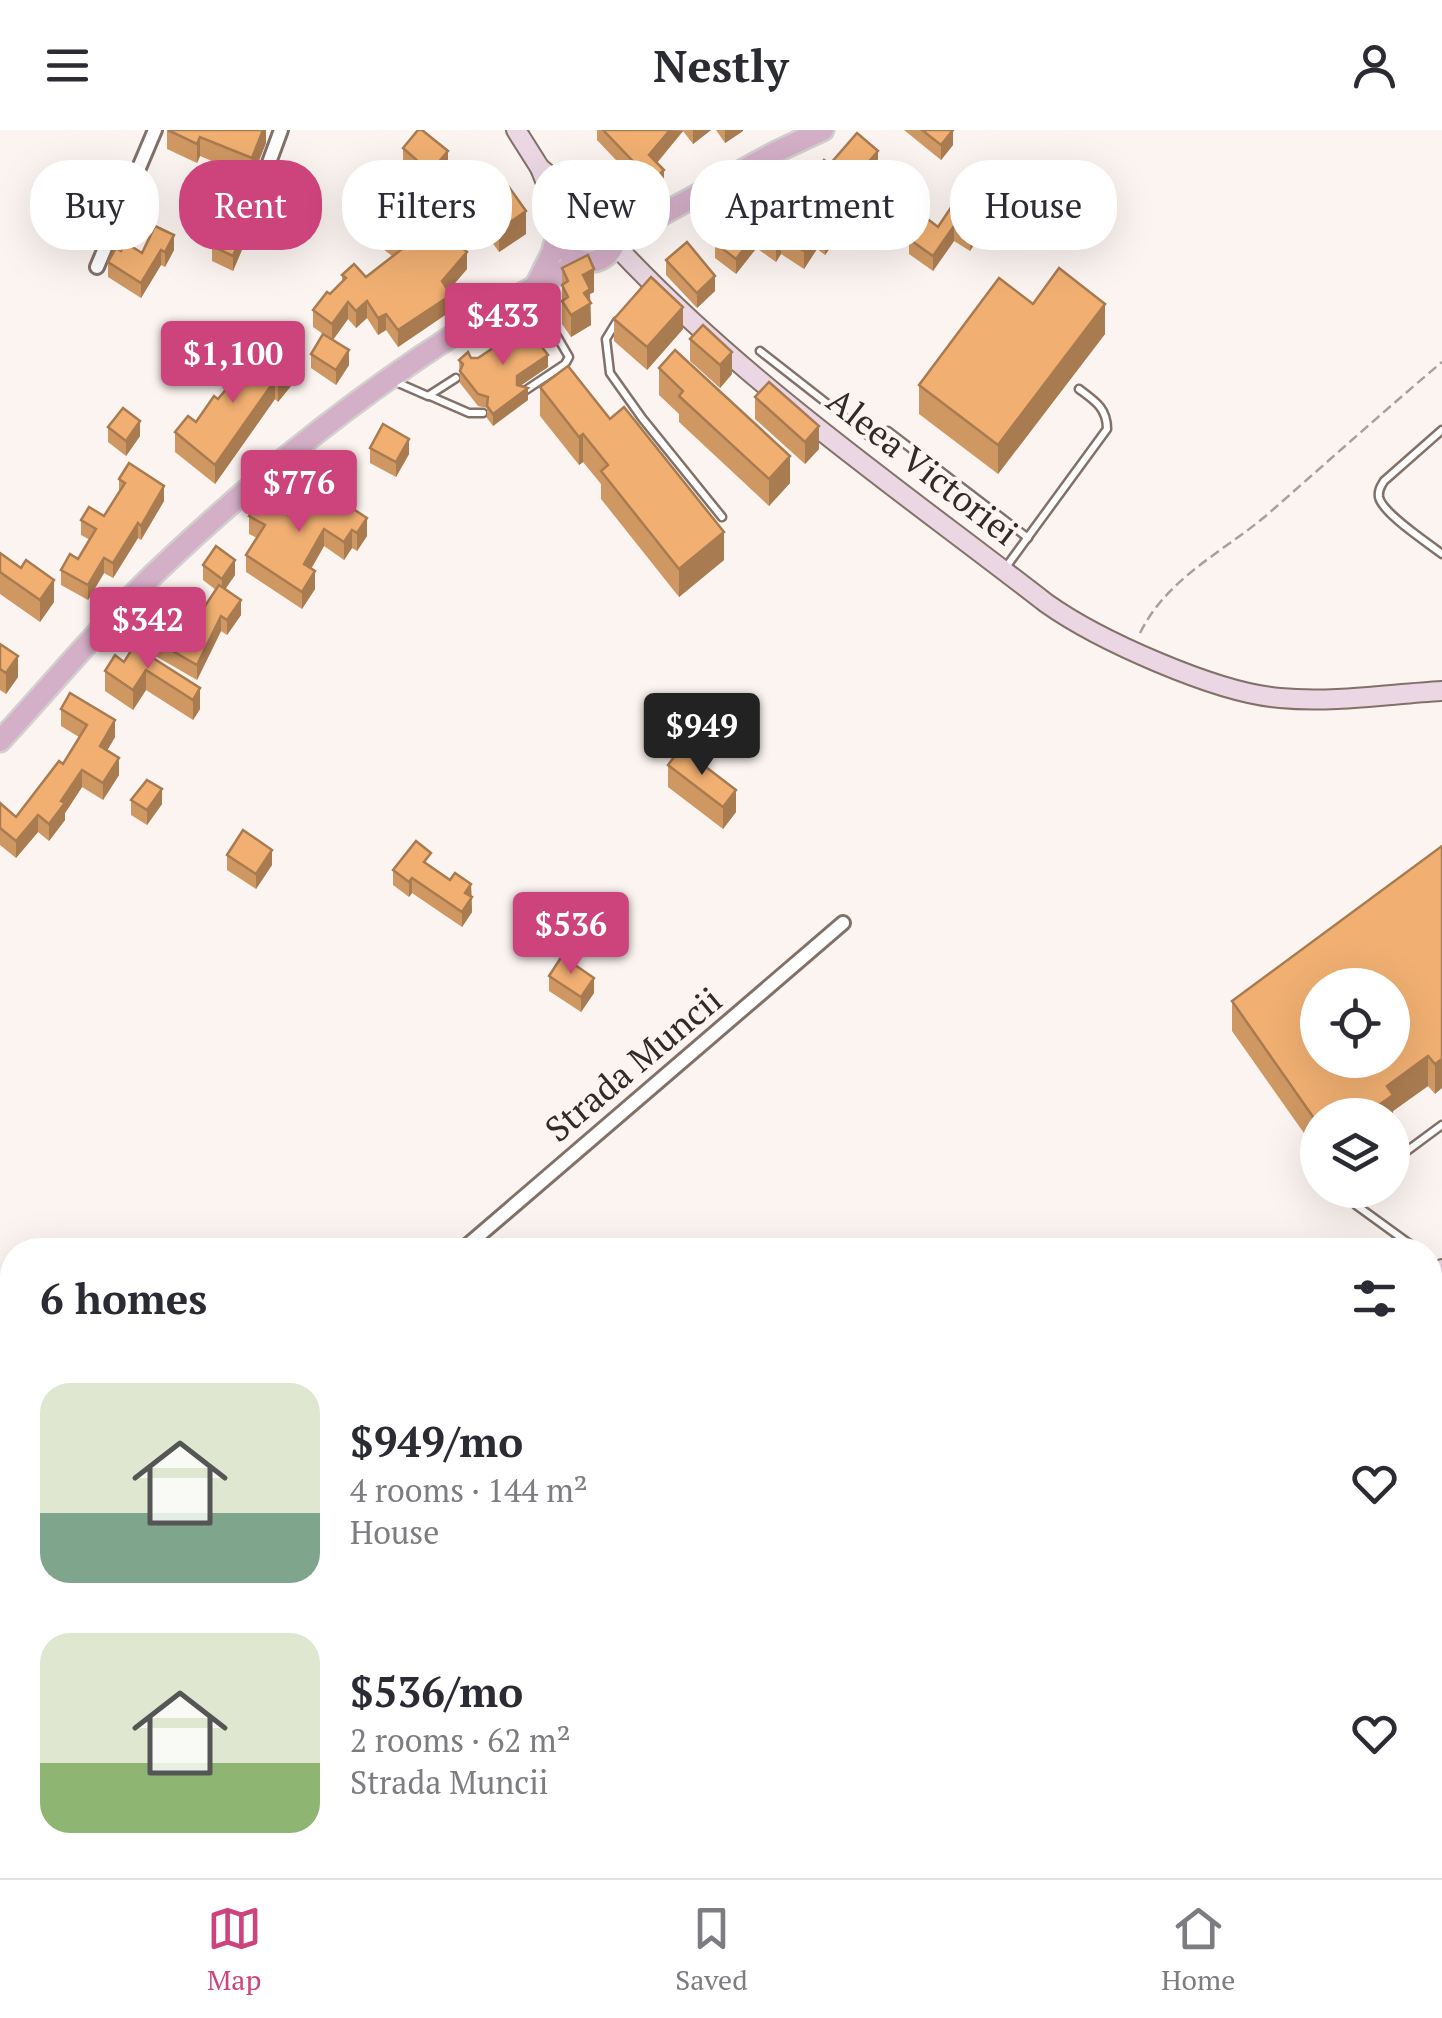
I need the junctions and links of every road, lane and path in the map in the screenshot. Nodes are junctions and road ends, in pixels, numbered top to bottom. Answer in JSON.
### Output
{"nodes":[{"id":1,"x":155,"y":130,"type":"edge"},
{"id":2,"x":281,"y":130,"type":"edge"},
{"id":3,"x":516,"y":130,"type":"edge"},
{"id":4,"x":823,"y":130,"type":"edge"},
{"id":5,"x":270,"y":160,"type":"edge"},
{"id":6,"x":535,"y":160,"type":"edge"},
{"id":7,"x":670,"y":212,"type":"edge"},
{"id":8,"x":549,"y":250,"type":"edge"},
{"id":9,"x":564,"y":250,"type":"edge"},
{"id":10,"x":606,"y":250,"type":"edge"},
{"id":11,"x":615,"y":250,"type":"edge"},
{"id":12,"x":581,"y":262,"type":"junction"},
{"id":13,"x":97,"y":267,"type":"dead end"},
{"id":14,"x":532,"y":288,"type":"junction"},
{"id":15,"x":544,"y":314,"type":"junction"},
{"id":16,"x":618,"y":319,"type":"edge"},
{"id":17,"x":516,"y":334,"type":"edge"},
{"id":18,"x":760,"y":351,"type":"dead end"},
{"id":19,"x":1442,"y":362,"type":"edge"},
{"id":20,"x":456,"y":378,"type":"edge"},
{"id":21,"x":390,"y":379,"type":"junction"},
{"id":22,"x":1080,"y":389,"type":"dead end"},
{"id":23,"x":522,"y":393,"type":"edge"},
{"id":24,"x":428,"y":396,"type":"junction"},
{"id":25,"x":483,"y":414,"type":"edge"},
{"id":26,"x":1442,"y":430,"type":"edge"},
{"id":27,"x":888,"y":431,"type":"dead end"},
{"id":28,"x":870,"y":436,"type":"dead end"},
{"id":29,"x":722,"y":517,"type":"dead end"},
{"id":30,"x":1028,"y":538,"type":"junction"},
{"id":31,"x":1442,"y":554,"type":"edge"},
{"id":32,"x":1004,"y":570,"type":"junction"},
{"id":33,"x":1132,"y":650,"type":"junction"},
{"id":34,"x":1442,"y":690,"type":"edge"},
{"id":35,"x":0,"y":741,"type":"edge"},
{"id":36,"x":842,"y":923,"type":"dead end"},
{"id":37,"x":1442,"y":1125,"type":"edge"},
{"id":38,"x":1410,"y":1149,"type":"edge"},
{"id":39,"x":1360,"y":1208,"type":"edge"},
{"id":40,"x":476,"y":1238,"type":"edge"},
{"id":41,"x":1401,"y":1238,"type":"edge"}],
"edges":[{"from":1,"to":13,"type":"street"},
{"from":2,"to":5,"type":"street"},
{"from":3,"to":6,"type":"street"},
{"from":4,"to":7,"type":"main road"},
{"from":8,"to":14,"type":"main road"},
{"from":9,"to":12,"type":"main road"},
{"from":10,"to":12,"type":"main road"},
{"from":11,"to":32,"type":"street","name":"Aleea Victoriei"},
{"from":12,"to":14,"type":"main road"},
{"from":14,"to":15,"type":"lane"},
{"from":14,"to":21,"type":"main road"},
{"from":15,"to":17,"type":"lane"},
{"from":15,"to":23,"type":"lane"},
{"from":16,"to":29,"type":"lane"},
{"from":18,"to":28,"type":"lane"},
{"from":19,"to":33,"type":"path"},
{"from":20,"to":24,"type":"lane"},
{"from":21,"to":24,"type":"lane"},
{"from":21,"to":35,"type":"main road"},
{"from":22,"to":30,"type":"lane"},
{"from":24,"to":25,"type":"lane"},
{"from":26,"to":31,"type":"lane"},
{"from":27,"to":30,"type":"lane"},
{"from":30,"to":32,"type":"lane"},
{"from":32,"to":33,"type":"street","name":"Aleea Victoriei"},
{"from":33,"to":34,"type":"street","name":"Aleea Victoriei"},
{"from":36,"to":40,"type":"street","name":"Strada Muncii"},
{"from":37,"to":38,"type":"lane"},
{"from":39,"to":41,"type":"lane"}]}
